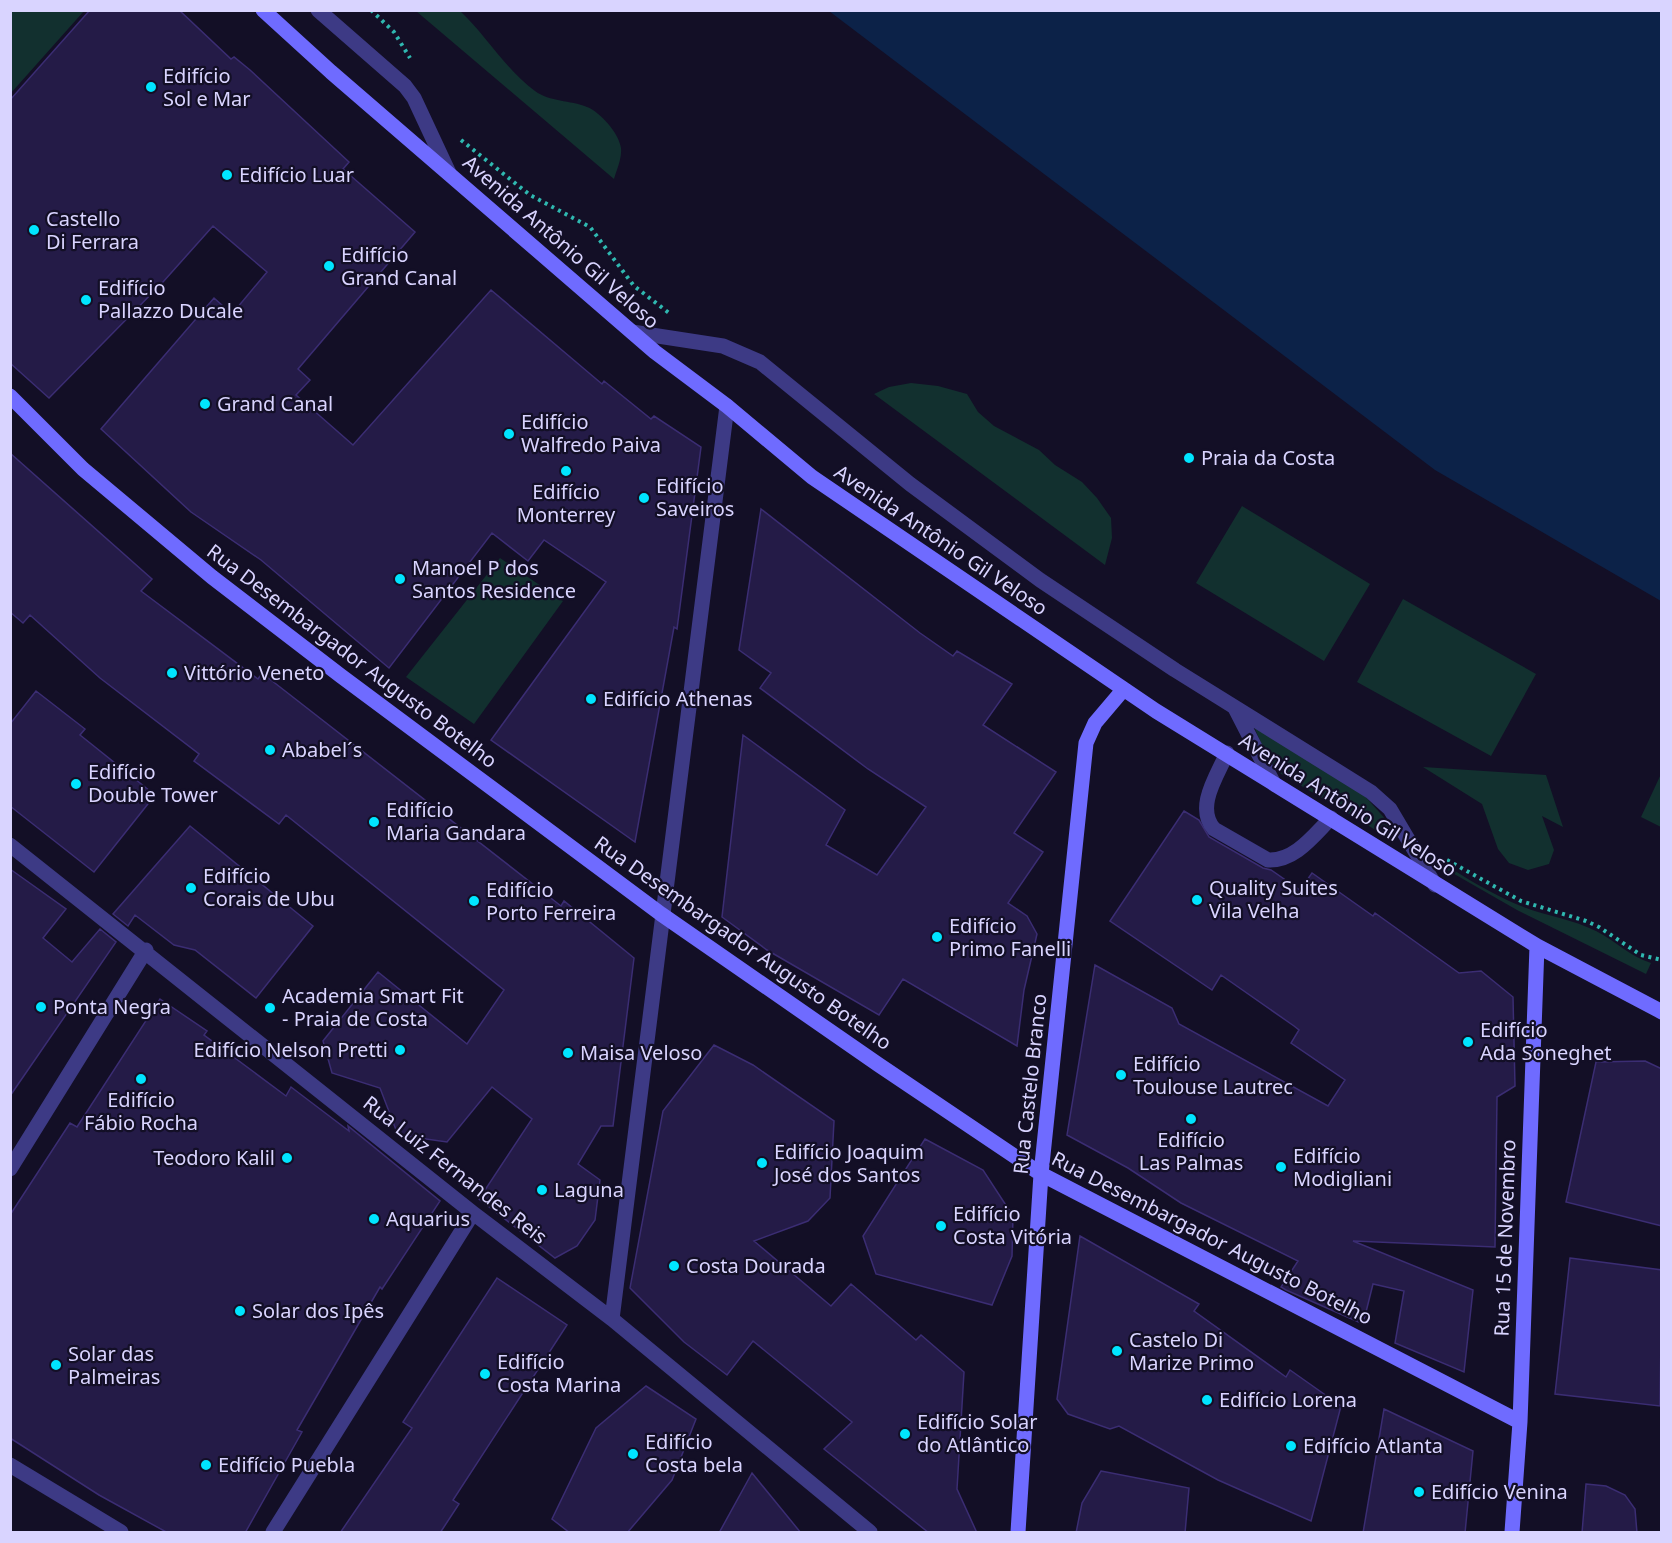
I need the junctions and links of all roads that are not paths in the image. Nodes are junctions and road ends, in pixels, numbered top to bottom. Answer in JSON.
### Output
{"nodes":[{"id":1,"x":263,"y":10,"type":"edge"},
{"id":2,"x":318,"y":10,"type":"edge"},
{"id":3,"x":449,"y":172,"type":"junction"},
{"id":4,"x":632,"y":332,"type":"junction"},
{"id":5,"x":10,"y":396,"type":"edge"},
{"id":6,"x":728,"y":406,"type":"junction"},
{"id":7,"x":1123,"y":690,"type":"junction"},
{"id":8,"x":1235,"y":708,"type":"junction"},
{"id":9,"x":1227,"y":753,"type":"junction"},
{"id":10,"x":1274,"y":784,"type":"junction"},
{"id":11,"x":1331,"y":818,"type":"junction"},
{"id":12,"x":10,"y":844,"type":"edge"},
{"id":13,"x":1435,"y":885,"type":"junction"},
{"id":14,"x":661,"y":914,"type":"junction"},
{"id":15,"x":1537,"y":945,"type":"junction"},
{"id":16,"x":146,"y":950,"type":"junction"},
{"id":17,"x":1662,"y":1012,"type":"edge"},
{"id":18,"x":10,"y":1169,"type":"edge"},
{"id":19,"x":1041,"y":1174,"type":"junction"},
{"id":20,"x":472,"y":1213,"type":"junction"},
{"id":21,"x":612,"y":1319,"type":"junction"},
{"id":22,"x":1520,"y":1422,"type":"junction"},
{"id":23,"x":10,"y":1465,"type":"edge"},
{"id":24,"x":121,"y":1533,"type":"edge"},
{"id":25,"x":273,"y":1533,"type":"edge"},
{"id":26,"x":870,"y":1533,"type":"edge"},
{"id":27,"x":1018,"y":1533,"type":"edge"},
{"id":28,"x":1512,"y":1533,"type":"edge"}],
"edges":[{"from":1,"to":3,"type":"street","name":"Avenida Antônio Gil Veloso"},
{"from":2,"to":3,"type":"street"},
{"from":3,"to":4,"type":"street","name":"Avenida Antônio Gil Veloso"},
{"from":4,"to":6,"type":"street","name":"Avenida Antônio Gil Veloso"},
{"from":4,"to":8,"type":"street"},
{"from":5,"to":14,"type":"street","name":"Rua Desembargador Augusto Botelho"},
{"from":6,"to":7,"type":"street","name":"Avenida Antônio Gil Veloso"},
{"from":6,"to":14,"type":"street"},
{"from":7,"to":9,"type":"street","name":"Avenida Antônio Gil Veloso"},
{"from":7,"to":19,"type":"street","name":"Rua Castelo Branco"},
{"from":8,"to":10,"type":"street"},
{"from":8,"to":13,"type":"street"},
{"from":9,"to":10,"type":"street","name":"Avenida Antônio Gil Veloso"},
{"from":9,"to":11,"type":"street"},
{"from":10,"to":11,"type":"street","name":"Avenida Antônio Gil Veloso"},
{"from":11,"to":13,"type":"street","name":"Avenida Antônio Gil Veloso"},
{"from":12,"to":16,"type":"street","name":"Rua Luiz Fernandes Reis"},
{"from":13,"to":15,"type":"street","name":"Avenida Antônio Gil Veloso"},
{"from":14,"to":19,"type":"street","name":"Rua Desembargador Augusto Botelho"},
{"from":14,"to":21,"type":"street"},
{"from":15,"to":17,"type":"street","name":"Avenida Antônio Gil Veloso"},
{"from":15,"to":22,"type":"street","name":"Rua 15 de Novembro"},
{"from":16,"to":18,"type":"street"},
{"from":16,"to":20,"type":"street","name":"Rua Luiz Fernandes Reis"},
{"from":19,"to":22,"type":"street","name":"Rua Desembargador Augusto Botelho"},
{"from":19,"to":27,"type":"street","name":"Rua Castelo Branco"},
{"from":20,"to":21,"type":"street","name":"Rua Luiz Fernandes Reis"},
{"from":20,"to":25,"type":"street"},
{"from":21,"to":26,"type":"street","name":"Rua Luiz Fernandes Reis"},
{"from":22,"to":28,"type":"street","name":"Rua 15 de Novembro"},
{"from":23,"to":24,"type":"street"}]}
